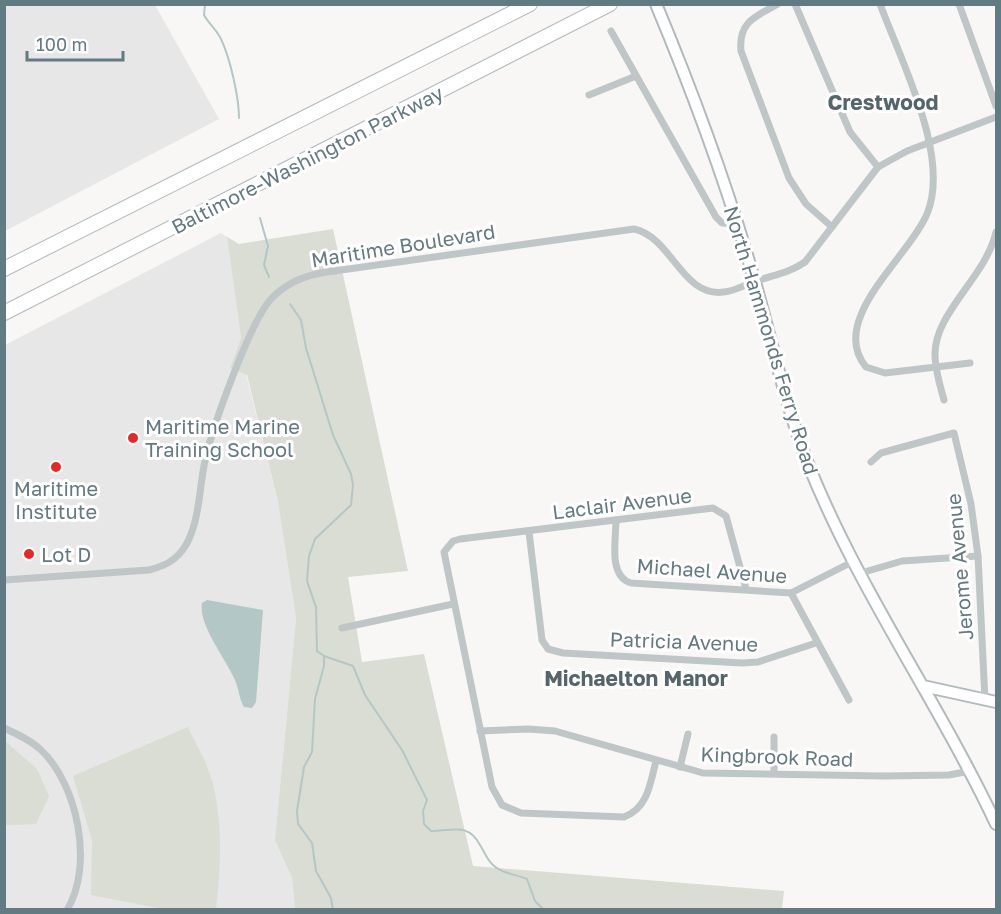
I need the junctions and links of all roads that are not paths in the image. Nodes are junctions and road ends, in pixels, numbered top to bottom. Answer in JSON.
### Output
{"nodes":[{"id":1,"x":530,"y":4,"type":"edge"},
{"id":2,"x":610,"y":4,"type":"edge"},
{"id":3,"x":656,"y":4,"type":"edge"},
{"id":4,"x":778,"y":4,"type":"edge"},
{"id":5,"x":795,"y":4,"type":"edge"},
{"id":6,"x":880,"y":4,"type":"edge"},
{"id":7,"x":959,"y":4,"type":"edge"},
{"id":8,"x":611,"y":32,"type":"dead end"},
{"id":9,"x":636,"y":76,"type":"junction"},
{"id":10,"x":589,"y":95,"type":"dead end"},
{"id":11,"x":996,"y":106,"type":"edge"},
{"id":12,"x":996,"y":117,"type":"edge"},
{"id":13,"x":931,"y":142,"type":"junction"},
{"id":14,"x":878,"y":167,"type":"junction"},
{"id":15,"x":737,"y":224,"type":"junction"},
{"id":16,"x":832,"y":227,"type":"junction"},
{"id":17,"x":996,"y":232,"type":"edge"},
{"id":18,"x":4,"y":269,"type":"edge"},
{"id":19,"x":755,"y":281,"type":"junction"},
{"id":20,"x":4,"y":313,"type":"edge"},
{"id":21,"x":970,"y":363,"type":"dead end"},
{"id":22,"x":936,"y":367,"type":"junction"},
{"id":23,"x":944,"y":400,"type":"dead end"},
{"id":24,"x":871,"y":462,"type":"dead end"},
{"id":25,"x":616,"y":520,"type":"junction"},
{"id":26,"x":529,"y":532,"type":"junction"},
{"id":27,"x":978,"y":556,"type":"junction"},
{"id":28,"x":854,"y":561,"type":"junction"},
{"id":29,"x":861,"y":573,"type":"junction"},
{"id":30,"x":4,"y":580,"type":"edge"},
{"id":31,"x":746,"y":589,"type":"junction"},
{"id":32,"x":791,"y":593,"type":"junction"},
{"id":33,"x":453,"y":604,"type":"junction"},
{"id":34,"x":342,"y":628,"type":"dead end"},
{"id":35,"x":816,"y":643,"type":"junction"},
{"id":36,"x":923,"y":686,"type":"junction"},
{"id":37,"x":849,"y":700,"type":"dead end"},
{"id":38,"x":991,"y":701,"type":"edge"},
{"id":39,"x":4,"y":728,"type":"edge"},
{"id":40,"x":480,"y":731,"type":"junction"},
{"id":41,"x":688,"y":734,"type":"dead end"},
{"id":42,"x":774,"y":737,"type":"dead end"},
{"id":43,"x":656,"y":761,"type":"junction"},
{"id":44,"x":680,"y":767,"type":"junction"},
{"id":45,"x":970,"y":771,"type":"junction"},
{"id":46,"x":774,"y":773,"type":"junction"},
{"id":47,"x":996,"y":824,"type":"edge"},
{"id":48,"x":67,"y":909,"type":"edge"}],
"edges":[{"from":1,"to":18,"type":"highway","name":"Baltimore-Washington Parkway"},
{"from":2,"to":20,"type":"highway","name":"Baltimore-Washington Parkway"},
{"from":3,"to":15,"type":"street","name":"North Hammonds Ferry Road"},
{"from":4,"to":16,"type":"street"},
{"from":5,"to":14,"type":"street"},
{"from":6,"to":13,"type":"street"},
{"from":7,"to":11,"type":"street"},
{"from":8,"to":9,"type":"street"},
{"from":9,"to":10,"type":"street"},
{"from":9,"to":15,"type":"street"},
{"from":12,"to":13,"type":"street"},
{"from":13,"to":14,"type":"street"},
{"from":13,"to":22,"type":"street"},
{"from":14,"to":16,"type":"street","name":"Maritime Boulevard"},
{"from":15,"to":19,"type":"street","name":"North Hammonds Ferry Road"},
{"from":16,"to":19,"type":"street","name":"Maritime Boulevard"},
{"from":17,"to":22,"type":"street"},
{"from":19,"to":28,"type":"street","name":"North Hammonds Ferry Road"},
{"from":19,"to":30,"type":"street","name":"Maritime Boulevard"},
{"from":21,"to":22,"type":"street"},
{"from":22,"to":23,"type":"street"},
{"from":24,"to":27,"type":"street","name":"Jerome Avenue"},
{"from":25,"to":26,"type":"street","name":"Laclair Avenue"},
{"from":25,"to":31,"type":"street","name":"Michael Avenue"},
{"from":25,"to":31,"type":"street","name":"Laclair Avenue"},
{"from":26,"to":33,"type":"street","name":"Laclair Avenue"},
{"from":26,"to":35,"type":"street","name":"Patricia Avenue"},
{"from":27,"to":29,"type":"street"},
{"from":27,"to":38,"type":"street","name":"Jerome Avenue"},
{"from":28,"to":29,"type":"street","name":"North Hammonds Ferry Road"},
{"from":28,"to":32,"type":"street","name":"Michael Avenue"},
{"from":29,"to":36,"type":"street","name":"North Hammonds Ferry Road"},
{"from":31,"to":32,"type":"street","name":"Michael Avenue"},
{"from":32,"to":35,"type":"street"},
{"from":33,"to":34,"type":"street"},
{"from":33,"to":40,"type":"street"},
{"from":35,"to":37,"type":"street"},
{"from":36,"to":38,"type":"street"},
{"from":36,"to":45,"type":"street","name":"North Hammonds Ferry Road"},
{"from":39,"to":48,"type":"street"},
{"from":40,"to":43,"type":"street","name":"Kingbrook Road"},
{"from":40,"to":43,"type":"street"},
{"from":41,"to":44,"type":"street"},
{"from":42,"to":46,"type":"street"},
{"from":43,"to":44,"type":"street","name":"Kingbrook Road"},
{"from":44,"to":46,"type":"street","name":"Kingbrook Road"},
{"from":45,"to":46,"type":"street","name":"Kingbrook Road"},
{"from":45,"to":47,"type":"street","name":"North Hammonds Ferry Road"}]}
